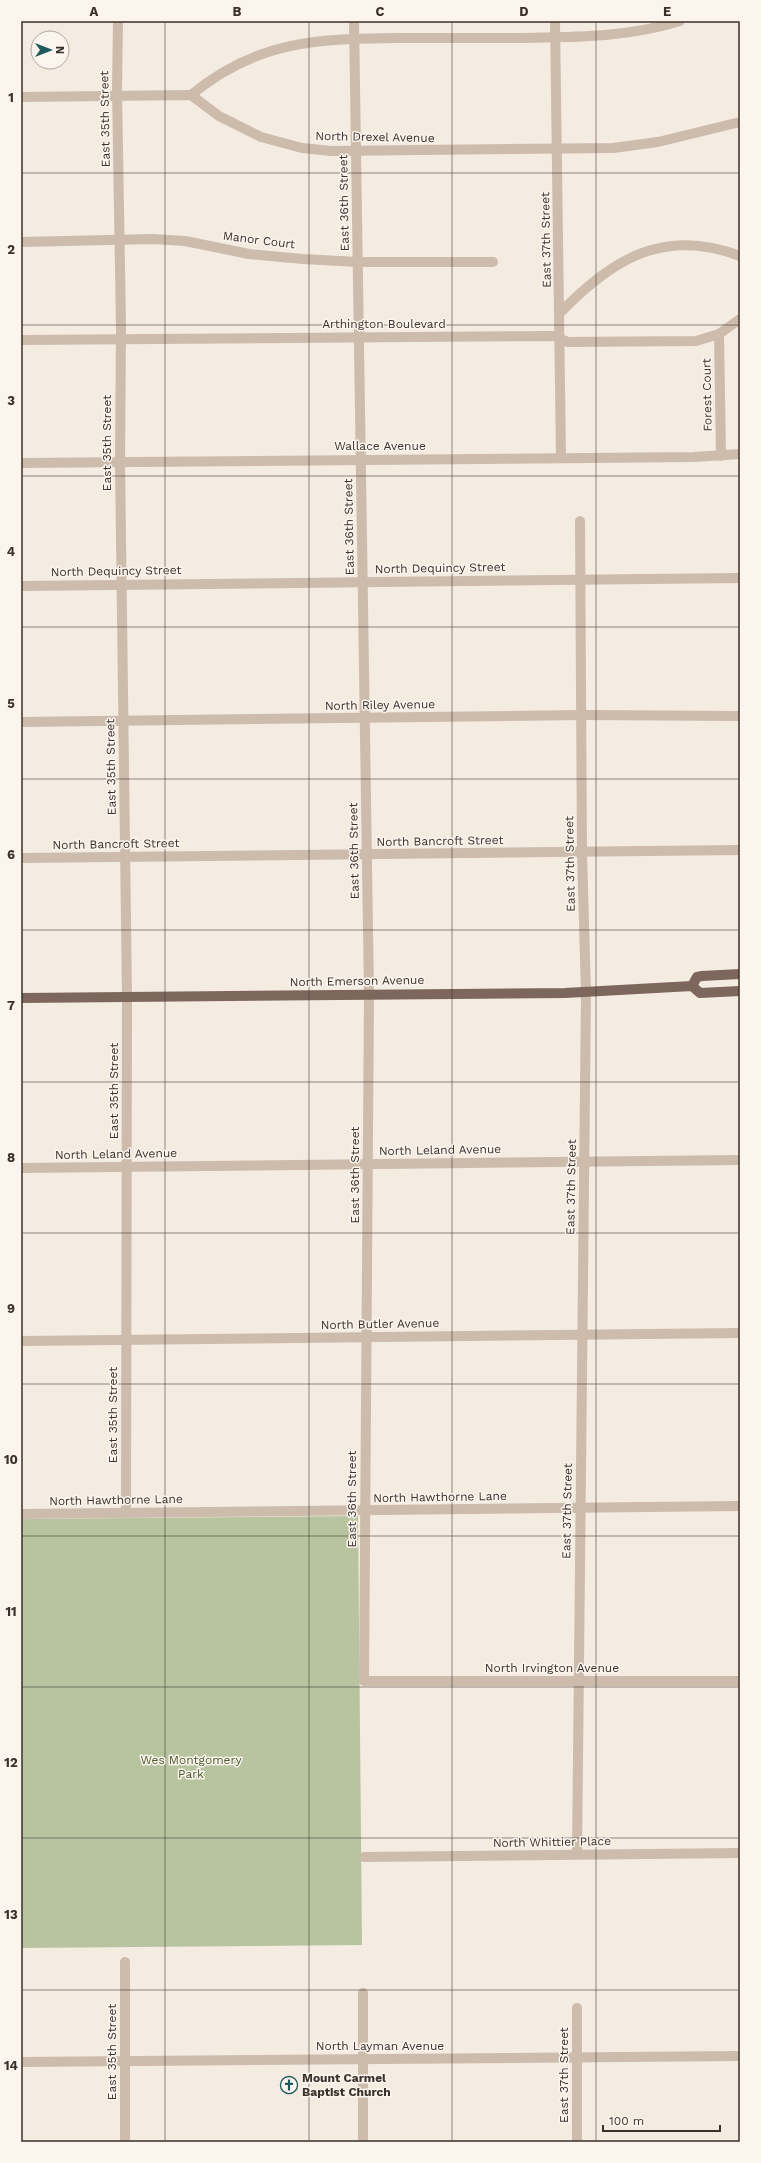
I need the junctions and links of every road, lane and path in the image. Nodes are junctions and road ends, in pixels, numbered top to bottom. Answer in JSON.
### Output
{"nodes":[{"id":1,"x":118,"y":21,"type":"edge"},
{"id":2,"x":354,"y":21,"type":"edge"},
{"id":3,"x":555,"y":21,"type":"edge"},
{"id":4,"x":680,"y":21,"type":"edge"},
{"id":5,"x":555,"y":38,"type":"junction"},
{"id":6,"x":354,"y":39,"type":"junction"},
{"id":7,"x":191,"y":95,"type":"junction"},
{"id":8,"x":117,"y":96,"type":"junction"},
{"id":9,"x":21,"y":97,"type":"edge"},
{"id":10,"x":740,"y":122,"type":"edge"},
{"id":11,"x":557,"y":149,"type":"junction"},
{"id":12,"x":356,"y":151,"type":"junction"},
{"id":13,"x":120,"y":238,"type":"junction"},
{"id":14,"x":21,"y":242,"type":"edge"},
{"id":15,"x":740,"y":256,"type":"edge"},
{"id":16,"x":358,"y":262,"type":"junction"},
{"id":17,"x":494,"y":262,"type":"dead end"},
{"id":18,"x":560,"y":313,"type":"junction"},
{"id":19,"x":740,"y":319,"type":"edge"},
{"id":20,"x":719,"y":334,"type":"junction"},
{"id":21,"x":360,"y":337,"type":"junction"},
{"id":22,"x":120,"y":339,"type":"junction"},
{"id":23,"x":561,"y":339,"type":"junction"},
{"id":24,"x":21,"y":340,"type":"edge"},
{"id":25,"x":740,"y":454,"type":"edge"},
{"id":26,"x":721,"y":456,"type":"junction"},
{"id":27,"x":561,"y":458,"type":"junction"},
{"id":28,"x":362,"y":459,"type":"junction"},
{"id":29,"x":120,"y":462,"type":"junction"},
{"id":30,"x":21,"y":463,"type":"edge"},
{"id":31,"x":580,"y":521,"type":"dead end"},
{"id":32,"x":740,"y":578,"type":"edge"},
{"id":33,"x":581,"y":580,"type":"junction"},
{"id":34,"x":363,"y":582,"type":"junction"},
{"id":35,"x":122,"y":584,"type":"junction"},
{"id":36,"x":21,"y":586,"type":"edge"},
{"id":37,"x":582,"y":716,"type":"junction"},
{"id":38,"x":740,"y":716,"type":"edge"},
{"id":39,"x":365,"y":718,"type":"junction"},
{"id":40,"x":124,"y":721,"type":"junction"},
{"id":41,"x":21,"y":722,"type":"edge"},
{"id":42,"x":740,"y":850,"type":"edge"},
{"id":43,"x":582,"y":852,"type":"junction"},
{"id":44,"x":367,"y":854,"type":"junction"},
{"id":45,"x":125,"y":857,"type":"junction"},
{"id":46,"x":21,"y":858,"type":"edge"},
{"id":47,"x":740,"y":974,"type":"edge"},
{"id":48,"x":692,"y":986,"type":"junction"},
{"id":49,"x":740,"y":991,"type":"edge"},
{"id":50,"x":586,"y":992,"type":"junction"},
{"id":51,"x":369,"y":994,"type":"junction"},
{"id":52,"x":127,"y":997,"type":"junction"},
{"id":53,"x":21,"y":998,"type":"edge"},
{"id":54,"x":740,"y":1160,"type":"edge"},
{"id":55,"x":585,"y":1161,"type":"junction"},
{"id":56,"x":368,"y":1164,"type":"junction"},
{"id":57,"x":127,"y":1167,"type":"junction"},
{"id":58,"x":21,"y":1168,"type":"edge"},
{"id":59,"x":740,"y":1333,"type":"edge"},
{"id":60,"x":582,"y":1335,"type":"junction"},
{"id":61,"x":367,"y":1338,"type":"junction"},
{"id":62,"x":127,"y":1340,"type":"junction"},
{"id":63,"x":21,"y":1341,"type":"edge"},
{"id":64,"x":740,"y":1506,"type":"edge"},
{"id":65,"x":580,"y":1508,"type":"junction"},
{"id":66,"x":365,"y":1511,"type":"junction"},
{"id":67,"x":126,"y":1513,"type":"junction"},
{"id":68,"x":21,"y":1514,"type":"edge"},
{"id":69,"x":364,"y":1681,"type":"joint"},
{"id":70,"x":578,"y":1681,"type":"junction"},
{"id":71,"x":740,"y":1681,"type":"edge"},
{"id":72,"x":740,"y":1853,"type":"edge"},
{"id":73,"x":577,"y":1854,"type":"junction"},
{"id":74,"x":364,"y":1857,"type":"dead end"},
{"id":75,"x":125,"y":1962,"type":"dead end"},
{"id":76,"x":363,"y":1993,"type":"dead end"},
{"id":77,"x":577,"y":2008,"type":"dead end"},
{"id":78,"x":740,"y":2056,"type":"edge"},
{"id":79,"x":576,"y":2057,"type":"junction"},
{"id":80,"x":363,"y":2059,"type":"junction"},
{"id":81,"x":125,"y":2060,"type":"junction"},
{"id":82,"x":21,"y":2062,"type":"edge"},
{"id":83,"x":125,"y":2142,"type":"edge"},
{"id":84,"x":363,"y":2142,"type":"edge"},
{"id":85,"x":577,"y":2142,"type":"edge"}],
"edges":[{"from":1,"to":8,"type":"street","name":"East 35th Street"},
{"from":2,"to":6,"type":"street","name":"East 36th Street"},
{"from":3,"to":5,"type":"street","name":"East 37th Street"},
{"from":4,"to":5,"type":"street"},
{"from":5,"to":6,"type":"street"},
{"from":5,"to":11,"type":"street","name":"East 37th Street"},
{"from":6,"to":7,"type":"street"},
{"from":6,"to":12,"type":"street","name":"East 36th Street"},
{"from":7,"to":8,"type":"street"},
{"from":7,"to":12,"type":"street","name":"North Drexel Avenue"},
{"from":8,"to":9,"type":"street"},
{"from":8,"to":13,"type":"street","name":"East 35th Street"},
{"from":10,"to":11,"type":"street","name":"North Drexel Avenue"},
{"from":11,"to":12,"type":"street","name":"North Drexel Avenue"},
{"from":11,"to":18,"type":"street","name":"East 37th Street"},
{"from":12,"to":16,"type":"street","name":"East 36th Street"},
{"from":13,"to":14,"type":"street","name":"Manor Court"},
{"from":13,"to":16,"type":"street","name":"Manor Court"},
{"from":13,"to":22,"type":"street","name":"East 35th Street"},
{"from":15,"to":18,"type":"street"},
{"from":16,"to":17,"type":"street","name":"Manor Court"},
{"from":16,"to":21,"type":"street","name":"East 36th Street"},
{"from":18,"to":23,"type":"street","name":"East 37th Street"},
{"from":19,"to":20,"type":"street","name":"Arthington Boulevard"},
{"from":20,"to":23,"type":"street","name":"Arthington Boulevard"},
{"from":20,"to":26,"type":"street","name":"Forest Court"},
{"from":21,"to":22,"type":"street","name":"Arthington Boulevard"},
{"from":21,"to":23,"type":"street","name":"Arthington Boulevard"},
{"from":21,"to":28,"type":"street","name":"East 36th Street"},
{"from":22,"to":24,"type":"street","name":"Arthington Boulevard"},
{"from":22,"to":29,"type":"street","name":"East 35th Street"},
{"from":23,"to":27,"type":"street","name":"East 37th Street"},
{"from":25,"to":26,"type":"street","name":"Wallace Avenue"},
{"from":26,"to":27,"type":"street","name":"Wallace Avenue"},
{"from":27,"to":28,"type":"street","name":"Wallace Avenue"},
{"from":28,"to":29,"type":"street","name":"Wallace Avenue"},
{"from":28,"to":34,"type":"street","name":"East 36th Street"},
{"from":29,"to":30,"type":"street","name":"Wallace Avenue"},
{"from":29,"to":35,"type":"street","name":"East 35th Street"},
{"from":31,"to":33,"type":"street","name":"East 37th Street"},
{"from":32,"to":33,"type":"street","name":"North Dequincy Street"},
{"from":33,"to":34,"type":"street","name":"North Dequincy Street"},
{"from":33,"to":37,"type":"street","name":"East 37th Street"},
{"from":34,"to":35,"type":"street","name":"North Dequincy Street"},
{"from":34,"to":39,"type":"street","name":"East 36th Street"},
{"from":35,"to":36,"type":"street","name":"North Dequincy Street"},
{"from":35,"to":40,"type":"street","name":"East 35th Street"},
{"from":37,"to":38,"type":"street","name":"North Riley Avenue"},
{"from":37,"to":39,"type":"street","name":"North Riley Avenue"},
{"from":37,"to":43,"type":"street","name":"East 37th Street"},
{"from":39,"to":40,"type":"street","name":"North Riley Avenue"},
{"from":39,"to":44,"type":"street","name":"East 36th Street"},
{"from":40,"to":41,"type":"street","name":"North Riley Avenue"},
{"from":40,"to":45,"type":"street","name":"East 35th Street"},
{"from":42,"to":43,"type":"street","name":"North Bancroft Street"},
{"from":43,"to":44,"type":"street","name":"North Bancroft Street"},
{"from":43,"to":50,"type":"street","name":"East 37th Street"},
{"from":44,"to":45,"type":"street","name":"North Bancroft Street"},
{"from":44,"to":51,"type":"street","name":"East 36th Street"},
{"from":45,"to":46,"type":"street","name":"North Bancroft Street"},
{"from":45,"to":52,"type":"street","name":"East 35th Street"},
{"from":47,"to":48,"type":"main road"},
{"from":48,"to":49,"type":"main road","name":"North Emerson Avenue"},
{"from":48,"to":50,"type":"main road","name":"North Emerson Avenue"},
{"from":50,"to":51,"type":"main road","name":"North Emerson Avenue"},
{"from":50,"to":55,"type":"street","name":"East 37th Street"},
{"from":51,"to":52,"type":"main road","name":"North Emerson Avenue"},
{"from":51,"to":56,"type":"street","name":"East 36th Street"},
{"from":52,"to":53,"type":"main road","name":"North Emerson Avenue"},
{"from":52,"to":57,"type":"street","name":"East 35th Street"},
{"from":54,"to":55,"type":"street","name":"North Leland Avenue"},
{"from":55,"to":56,"type":"street","name":"North Leland Avenue"},
{"from":55,"to":60,"type":"street","name":"East 37th Street"},
{"from":56,"to":57,"type":"street","name":"North Leland Avenue"},
{"from":56,"to":61,"type":"street","name":"East 36th Street"},
{"from":57,"to":58,"type":"street","name":"North Leland Avenue"},
{"from":57,"to":62,"type":"street","name":"East 35th Street"},
{"from":59,"to":60,"type":"street","name":"North Butler Avenue"},
{"from":60,"to":61,"type":"street","name":"North Butler Avenue"},
{"from":60,"to":65,"type":"street","name":"East 37th Street"},
{"from":61,"to":62,"type":"street","name":"North Butler Avenue"},
{"from":61,"to":66,"type":"street","name":"East 36th Street"},
{"from":62,"to":63,"type":"street","name":"North Butler Avenue"},
{"from":62,"to":67,"type":"street","name":"East 35th Street"},
{"from":64,"to":65,"type":"street","name":"North Hawthorne Lane"},
{"from":65,"to":66,"type":"street","name":"North Hawthorne Lane"},
{"from":65,"to":70,"type":"street","name":"East 37th Street"},
{"from":66,"to":67,"type":"street","name":"North Hawthorne Lane"},
{"from":66,"to":69,"type":"street","name":"East 36th Street"},
{"from":67,"to":68,"type":"street","name":"North Hawthorne Lane"},
{"from":69,"to":70,"type":"street","name":"North Irvington Avenue"},
{"from":70,"to":71,"type":"street","name":"North Irvington Avenue"},
{"from":70,"to":73,"type":"street","name":"East 37th Street"},
{"from":72,"to":73,"type":"street","name":"North Whittier Place"},
{"from":73,"to":74,"type":"street","name":"North Whittier Place"},
{"from":75,"to":81,"type":"street","name":"East 35th Street"},
{"from":76,"to":80,"type":"street"},
{"from":77,"to":79,"type":"street","name":"East 37th Street"},
{"from":78,"to":79,"type":"street","name":"North Layman Avenue"},
{"from":79,"to":80,"type":"street","name":"North Layman Avenue"},
{"from":79,"to":85,"type":"street","name":"East 37th Street"},
{"from":80,"to":81,"type":"street","name":"North Layman Avenue"},
{"from":80,"to":84,"type":"street"},
{"from":81,"to":82,"type":"street","name":"North Layman Avenue"},
{"from":81,"to":83,"type":"street","name":"East 35th Street"}]}
